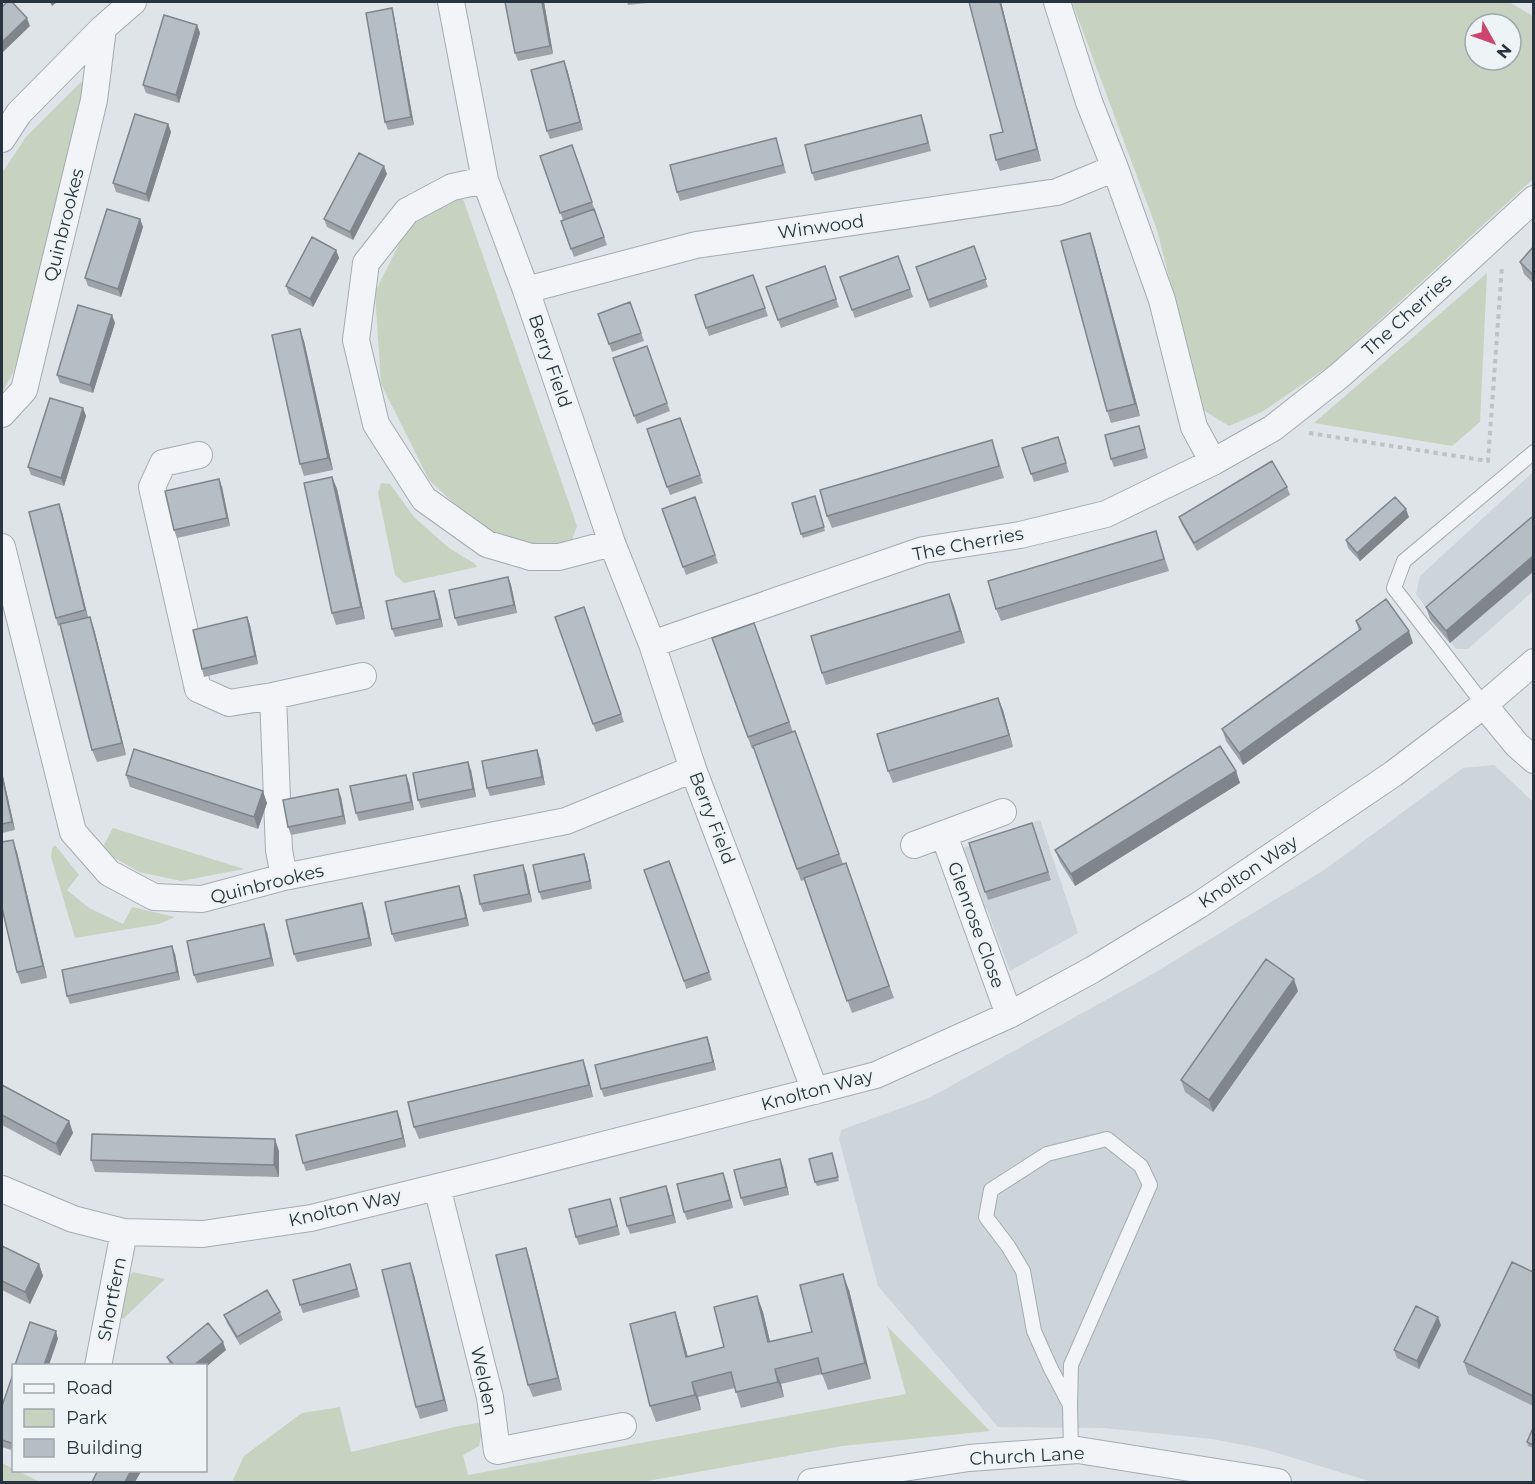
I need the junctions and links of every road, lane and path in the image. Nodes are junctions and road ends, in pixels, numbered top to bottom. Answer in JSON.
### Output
{"nodes":[{"id":1,"x":133,"y":2,"type":"edge"},
{"id":2,"x":451,"y":2,"type":"edge"},
{"id":3,"x":1057,"y":2,"type":"edge"},
{"id":4,"x":103,"y":28,"type":"junction"},
{"id":5,"x":2,"y":139,"type":"edge"},
{"id":6,"x":1115,"y":168,"type":"junction"},
{"id":7,"x":485,"y":180,"type":"junction"},
{"id":8,"x":1533,"y":199,"type":"edge"},
{"id":9,"x":1505,"y":227,"type":"junction"},
{"id":10,"x":526,"y":290,"type":"junction"},
{"id":11,"x":2,"y":414,"type":"edge"},
{"id":12,"x":1273,"y":428,"type":"junction"},
{"id":13,"x":1533,"y":452,"type":"edge"},
{"id":14,"x":199,"y":455,"type":"dead end"},
{"id":15,"x":1213,"y":462,"type":"junction"},
{"id":16,"x":612,"y":543,"type":"junction"},
{"id":17,"x":2,"y":547,"type":"edge"},
{"id":18,"x":7,"y":588,"type":"edge"},
{"id":19,"x":652,"y":644,"type":"junction"},
{"id":20,"x":1533,"y":663,"type":"edge"},
{"id":21,"x":363,"y":676,"type":"dead end"},
{"id":22,"x":273,"y":696,"type":"junction"},
{"id":23,"x":1484,"y":705,"type":"junction"},
{"id":24,"x":1533,"y":760,"type":"edge"},
{"id":25,"x":693,"y":769,"type":"junction"},
{"id":26,"x":1003,"y":812,"type":"dead end"},
{"id":27,"x":944,"y":835,"type":"junction"},
{"id":28,"x":914,"y":845,"type":"dead end"},
{"id":29,"x":284,"y":878,"type":"junction"},
{"id":30,"x":1009,"y":1015,"type":"junction"},
{"id":31,"x":815,"y":1091,"type":"junction"},
{"id":32,"x":437,"y":1187,"type":"junction"},
{"id":33,"x":2,"y":1189,"type":"edge"},
{"id":34,"x":124,"y":1232,"type":"junction"},
{"id":35,"x":98,"y":1364,"type":"edge"},
{"id":36,"x":1070,"y":1405,"type":"junction"},
{"id":37,"x":623,"y":1426,"type":"dead end"},
{"id":38,"x":1071,"y":1451,"type":"junction"},
{"id":39,"x":1164,"y":1463,"type":"junction"},
{"id":40,"x":811,"y":1482,"type":"edge"},
{"id":41,"x":1186,"y":1482,"type":"edge"},
{"id":42,"x":1278,"y":1482,"type":"edge"}],
"edges":[{"from":1,"to":4,"type":"street"},
{"from":2,"to":7,"type":"street","name":"Berry Field"},
{"from":3,"to":6,"type":"street"},
{"from":4,"to":5,"type":"street"},
{"from":4,"to":11,"type":"street","name":"Quinbrookes"},
{"from":6,"to":10,"type":"street","name":"Winwood"},
{"from":6,"to":15,"type":"street"},
{"from":7,"to":10,"type":"street","name":"Berry Field"},
{"from":7,"to":16,"type":"street"},
{"from":8,"to":9,"type":"street","name":"The Cherries"},
{"from":9,"to":12,"type":"street","name":"The Cherries"},
{"from":9,"to":12,"type":"path"},
{"from":10,"to":16,"type":"street","name":"Berry Field"},
{"from":12,"to":15,"type":"street","name":"The Cherries"},
{"from":13,"to":23,"type":"lane"},
{"from":14,"to":22,"type":"street"},
{"from":15,"to":19,"type":"street","name":"The Cherries"},
{"from":16,"to":19,"type":"street","name":"Berry Field"},
{"from":17,"to":18,"type":"street","name":"Quinbrookes"},
{"from":18,"to":29,"type":"street","name":"Quinbrookes"},
{"from":19,"to":25,"type":"street","name":"Berry Field"},
{"from":20,"to":23,"type":"street","name":"Knolton Way"},
{"from":21,"to":22,"type":"street"},
{"from":22,"to":29,"type":"street"},
{"from":23,"to":24,"type":"street"},
{"from":23,"to":30,"type":"street","name":"Knolton Way"},
{"from":25,"to":29,"type":"street","name":"Quinbrookes"},
{"from":25,"to":31,"type":"street","name":"Berry Field"},
{"from":26,"to":27,"type":"street"},
{"from":27,"to":28,"type":"street"},
{"from":27,"to":30,"type":"street","name":"Glenrose Close"},
{"from":30,"to":31,"type":"street","name":"Knolton Way"},
{"from":31,"to":32,"type":"street","name":"Knolton Way"},
{"from":32,"to":34,"type":"street","name":"Knolton Way"},
{"from":32,"to":37,"type":"street","name":"Welden"},
{"from":33,"to":34,"type":"street","name":"Knolton Way"},
{"from":34,"to":35,"type":"street","name":"Shortfern"},
{"from":36,"to":36,"type":"lane"},
{"from":36,"to":38,"type":"lane"},
{"from":38,"to":39,"type":"street","name":"Church Lane"},
{"from":38,"to":40,"type":"street","name":"Church Lane"},
{"from":39,"to":41,"type":"lane"},
{"from":39,"to":42,"type":"street","name":"Church Lane"}]}
